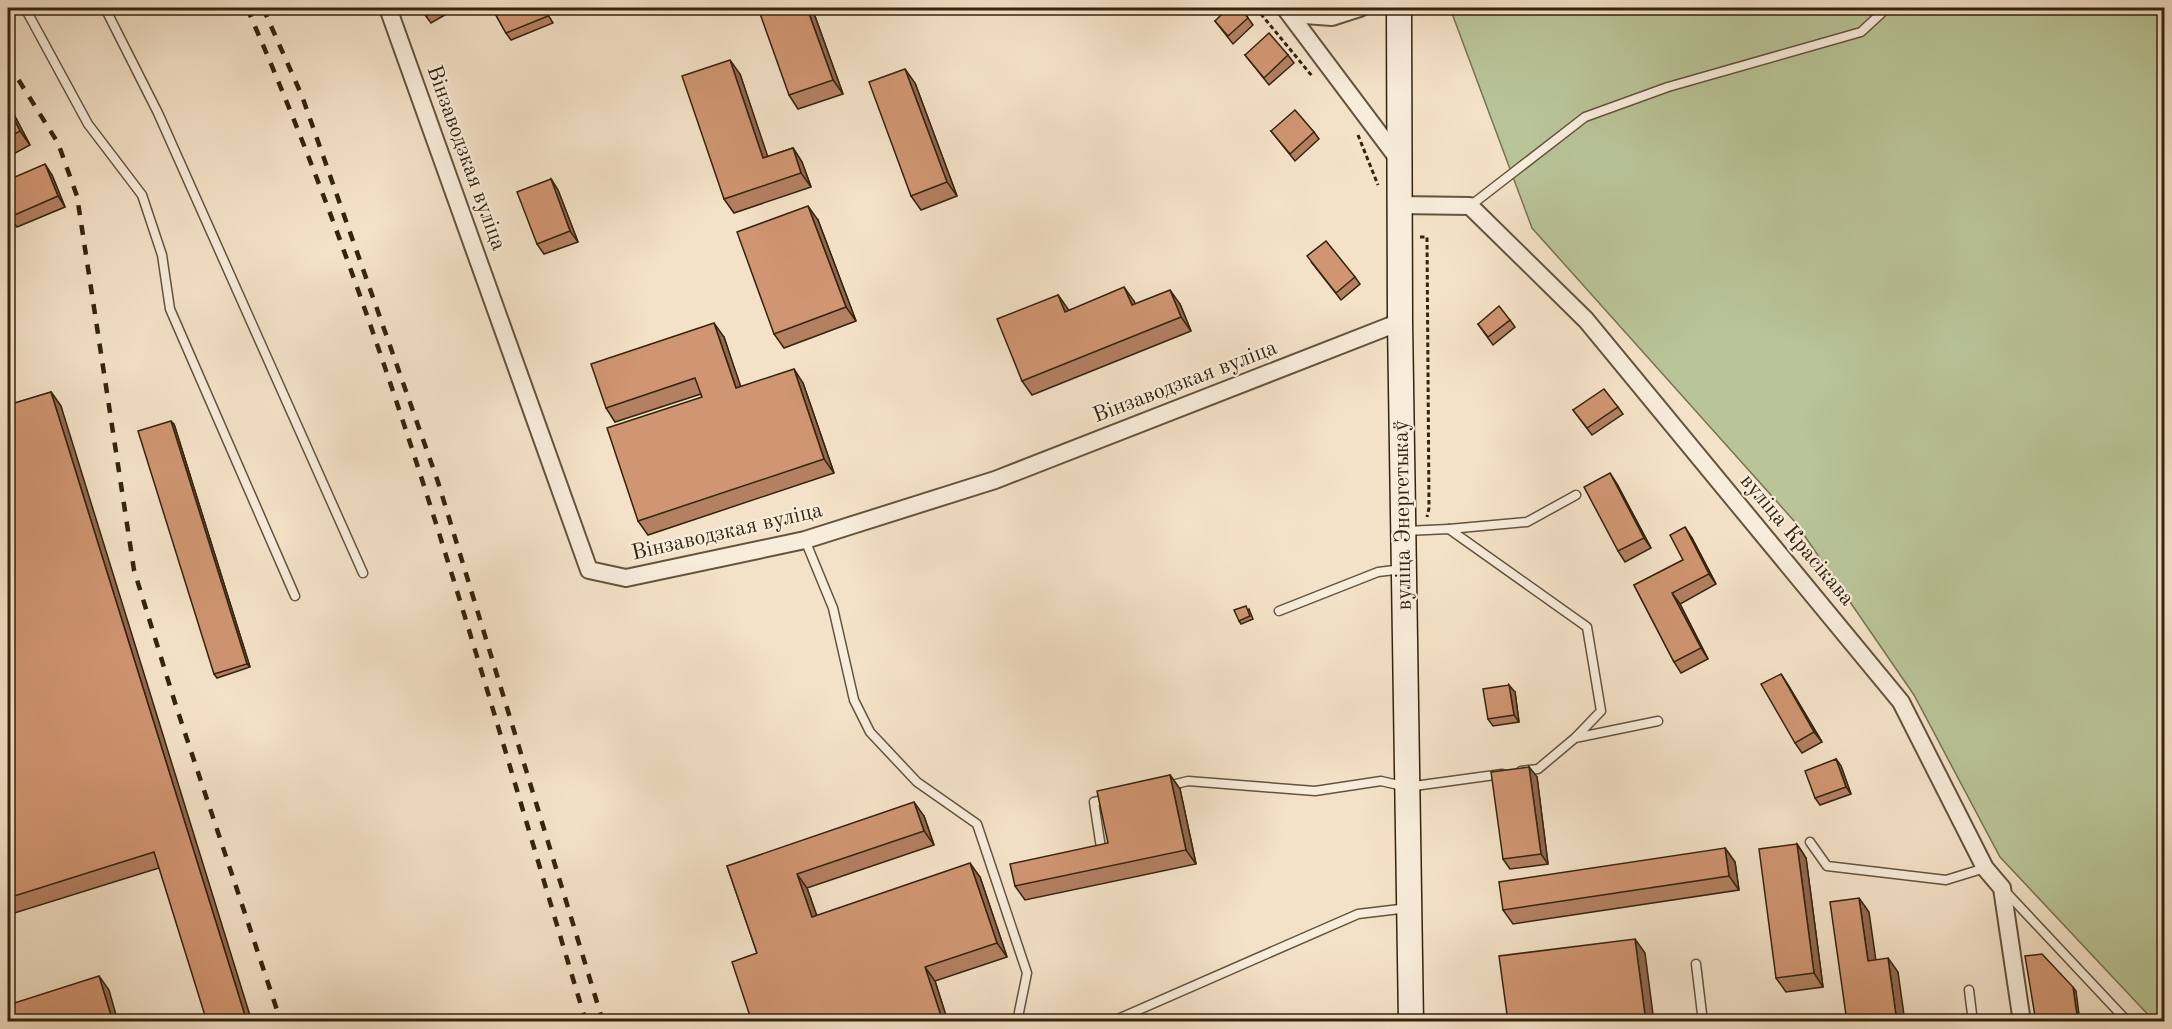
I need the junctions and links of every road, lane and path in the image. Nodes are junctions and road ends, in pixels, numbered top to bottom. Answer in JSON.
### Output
{"nodes":[{"id":1,"x":25,"y":8,"type":"edge"},
{"id":2,"x":105,"y":8,"type":"edge"},
{"id":3,"x":388,"y":8,"type":"edge"},
{"id":4,"x":1360,"y":8,"type":"edge"},
{"id":5,"x":1399,"y":8,"type":"edge"},
{"id":6,"x":1887,"y":8,"type":"edge"},
{"id":7,"x":1288,"y":11,"type":"edge"},
{"id":8,"x":1399,"y":159,"type":"junction"},
{"id":9,"x":1399,"y":205,"type":"junction"},
{"id":10,"x":1470,"y":206,"type":"junction"},
{"id":11,"x":1400,"y":322,"type":"junction"},
{"id":12,"x":1576,"y":495,"type":"dead end"},
{"id":13,"x":1449,"y":529,"type":"junction"},
{"id":14,"x":1403,"y":531,"type":"junction"},
{"id":15,"x":805,"y":540,"type":"junction"},
{"id":16,"x":1403,"y":569,"type":"junction"},
{"id":17,"x":363,"y":573,"type":"dead end"},
{"id":18,"x":296,"y":596,"type":"dead end"},
{"id":19,"x":1279,"y":611,"type":"dead end"},
{"id":20,"x":1658,"y":721,"type":"dead end"},
{"id":21,"x":1575,"y":738,"type":"junction"},
{"id":22,"x":1407,"y":787,"type":"junction"},
{"id":23,"x":1157,"y":788,"type":"edge"},
{"id":24,"x":1115,"y":797,"type":"edge"},
{"id":25,"x":1810,"y":842,"type":"dead end"},
{"id":26,"x":1101,"y":848,"type":"edge"},
{"id":27,"x":1985,"y":868,"type":"junction"},
{"id":28,"x":2002,"y":888,"type":"junction"},
{"id":29,"x":1409,"y":908,"type":"junction"},
{"id":30,"x":1696,"y":964,"type":"dead end"},
{"id":31,"x":1969,"y":990,"type":"dead end"},
{"id":32,"x":1017,"y":1022,"type":"edge"},
{"id":33,"x":1111,"y":1022,"type":"edge"},
{"id":34,"x":1411,"y":1022,"type":"edge"},
{"id":35,"x":1703,"y":1022,"type":"edge"},
{"id":36,"x":1973,"y":1022,"type":"edge"},
{"id":37,"x":2022,"y":1022,"type":"edge"},
{"id":38,"x":2128,"y":1022,"type":"edge"}],
"edges":[{"from":1,"to":18,"type":"lane"},
{"from":2,"to":17,"type":"lane"},
{"from":3,"to":15,"type":"street","name":"Вінзаводзкая вуліца"},
{"from":4,"to":7,"type":"street"},
{"from":5,"to":8,"type":"main road","name":"вуліца Энергетыкаў"},
{"from":6,"to":10,"type":"lane"},
{"from":7,"to":8,"type":"street"},
{"from":8,"to":9,"type":"main road","name":"вуліца Энергетыкаў"},
{"from":9,"to":10,"type":"street"},
{"from":9,"to":11,"type":"main road","name":"вуліца Энергетыкаў"},
{"from":10,"to":27,"type":"street","name":"вуліца Красікава"},
{"from":11,"to":14,"type":"main road","name":"вуліца Энергетыкаў"},
{"from":11,"to":15,"type":"street","name":"Вінзаводзкая вуліца"},
{"from":12,"to":13,"type":"lane"},
{"from":13,"to":14,"type":"lane"},
{"from":13,"to":21,"type":"lane"},
{"from":14,"to":16,"type":"main road","name":"вуліца Энергетыкаў"},
{"from":15,"to":32,"type":"lane"},
{"from":16,"to":19,"type":"lane"},
{"from":16,"to":22,"type":"main road","name":"вуліца Энергетыкаў"},
{"from":20,"to":21,"type":"lane"},
{"from":21,"to":22,"type":"lane"},
{"from":22,"to":23,"type":"lane"},
{"from":22,"to":29,"type":"main road","name":"вуліца Энергетыкаў"},
{"from":24,"to":26,"type":"lane"},
{"from":25,"to":27,"type":"lane"},
{"from":27,"to":28,"type":"street","name":"вуліца Красікава"},
{"from":28,"to":37,"type":"street"},
{"from":28,"to":38,"type":"lane"},
{"from":29,"to":33,"type":"lane"},
{"from":29,"to":34,"type":"main road","name":"вуліца Энергетыкаў"},
{"from":30,"to":35,"type":"lane"},
{"from":31,"to":36,"type":"lane"}]}
